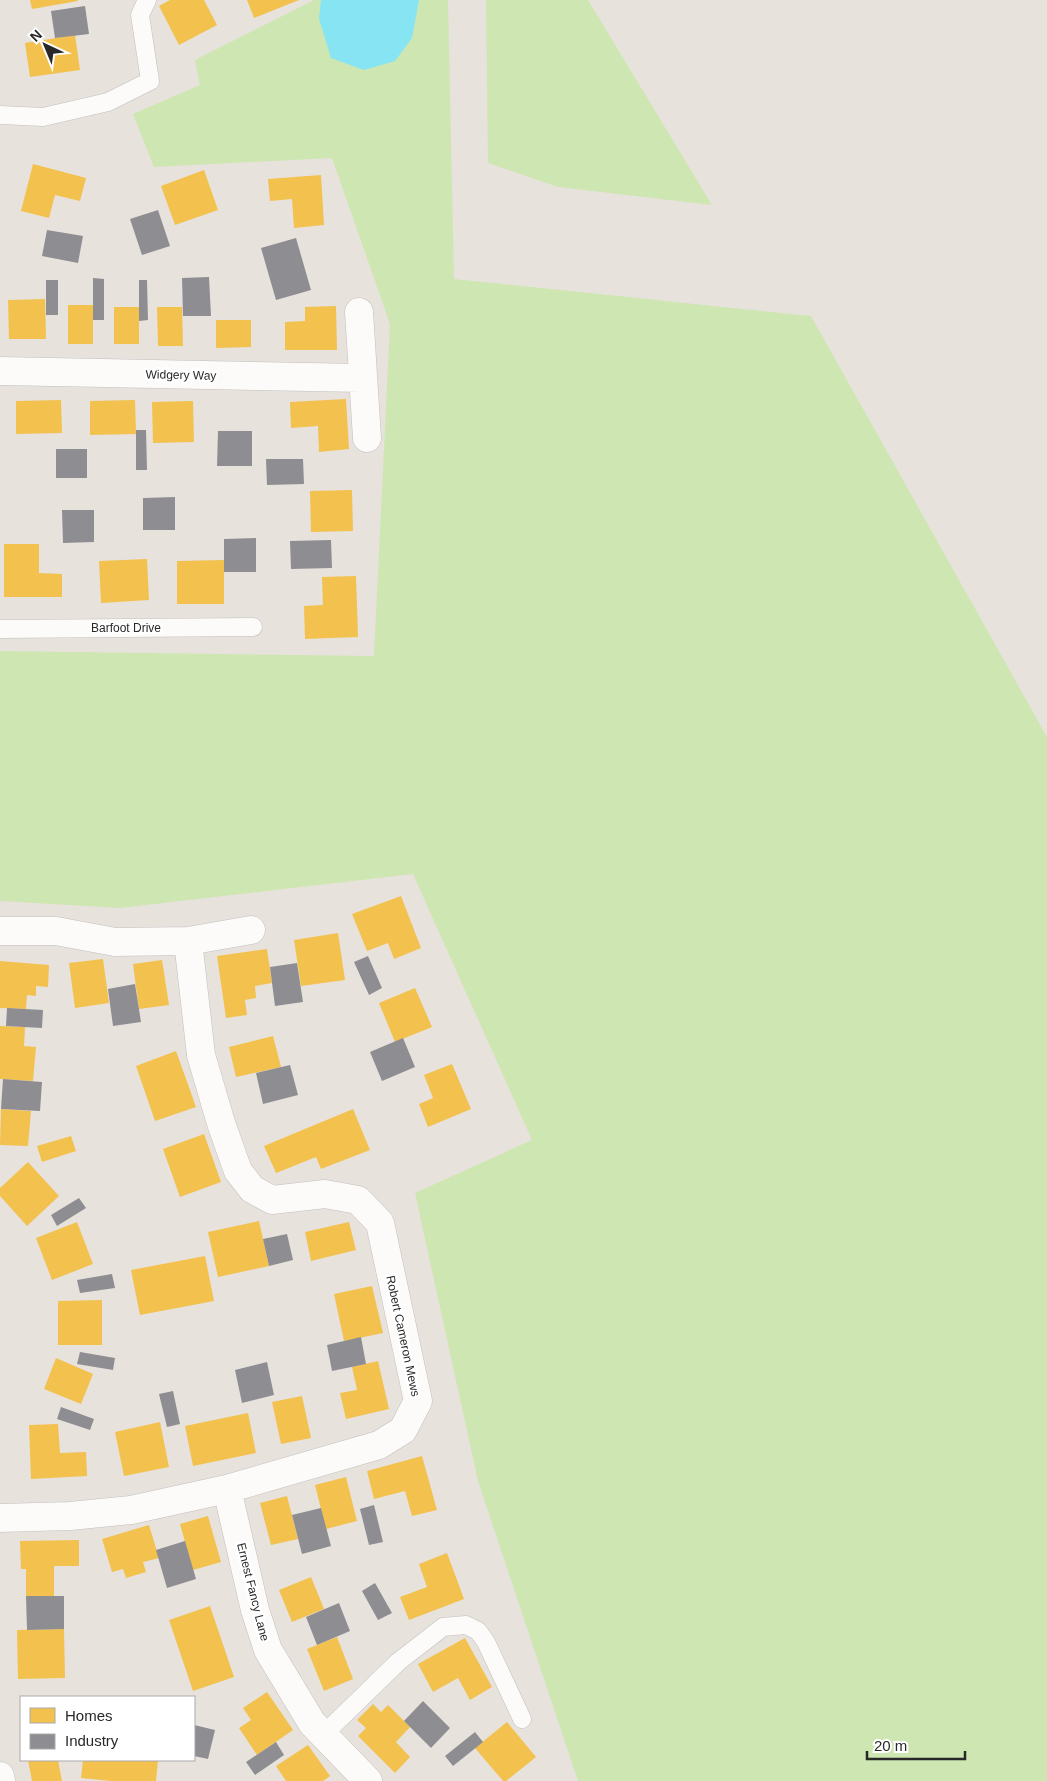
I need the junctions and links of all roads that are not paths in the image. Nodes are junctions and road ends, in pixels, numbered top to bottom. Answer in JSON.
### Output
{"nodes":[{"id":1,"x":147,"y":0,"type":"edge"},
{"id":2,"x":0,"y":115,"type":"edge"},
{"id":3,"x":359,"y":312,"type":"dead end"},
{"id":4,"x":0,"y":372,"type":"edge"},
{"id":5,"x":362,"y":378,"type":"junction"},
{"id":6,"x":367,"y":438,"type":"dead end"},
{"id":7,"x":252,"y":627,"type":"dead end"},
{"id":8,"x":0,"y":629,"type":"edge"},
{"id":9,"x":251,"y":930,"type":"dead end"},
{"id":10,"x":0,"y":931,"type":"edge"},
{"id":11,"x":188,"y":941,"type":"junction"},
{"id":12,"x":227,"y":1489,"type":"junction"},
{"id":13,"x":0,"y":1518,"type":"edge"},
{"id":14,"x":522,"y":1718,"type":"dead end"},
{"id":15,"x":324,"y":1734,"type":"junction"},
{"id":16,"x":0,"y":1776,"type":"edge"},
{"id":17,"x":1,"y":1781,"type":"edge"},
{"id":18,"x":368,"y":1781,"type":"edge"}],
"edges":[{"from":1,"to":2,"type":"lane"},
{"from":3,"to":5,"type":"street"},
{"from":4,"to":5,"type":"street","name":"Widgery Way"},
{"from":5,"to":6,"type":"street"},
{"from":7,"to":8,"type":"lane","name":"Barfoot Drive"},
{"from":9,"to":11,"type":"street"},
{"from":10,"to":11,"type":"street"},
{"from":11,"to":12,"type":"street","name":"Robert Cameron Mews"},
{"from":12,"to":13,"type":"street","name":"Robert Cameron Mews"},
{"from":12,"to":15,"type":"street","name":"Ernest Fancy Lane"},
{"from":14,"to":15,"type":"lane"},
{"from":15,"to":18,"type":"street","name":"Ernest Fancy Lane"},
{"from":16,"to":17,"type":"street"}]}
